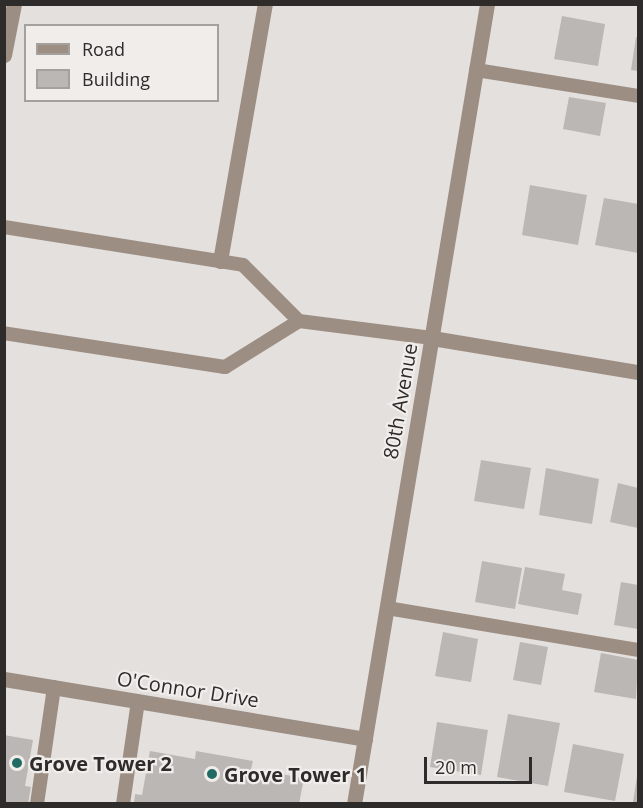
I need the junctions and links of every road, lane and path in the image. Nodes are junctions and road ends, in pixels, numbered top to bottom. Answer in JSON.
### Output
{"nodes":[{"id":1,"x":14,"y":4,"type":"edge"},
{"id":2,"x":265,"y":4,"type":"edge"},
{"id":3,"x":487,"y":4,"type":"edge"},
{"id":4,"x":4,"y":55,"type":"edge"},
{"id":5,"x":476,"y":70,"type":"junction"},
{"id":6,"x":639,"y":96,"type":"edge"},
{"id":7,"x":4,"y":227,"type":"edge"},
{"id":8,"x":220,"y":261,"type":"junction"},
{"id":9,"x":299,"y":321,"type":"junction"},
{"id":10,"x":4,"y":333,"type":"edge"},
{"id":11,"x":432,"y":338,"type":"junction"},
{"id":12,"x":639,"y":372,"type":"edge"},
{"id":13,"x":387,"y":608,"type":"junction"},
{"id":14,"x":639,"y":650,"type":"edge"},
{"id":15,"x":4,"y":679,"type":"edge"},
{"id":16,"x":54,"y":687,"type":"junction"},
{"id":17,"x":138,"y":701,"type":"junction"},
{"id":18,"x":365,"y":739,"type":"junction"},
{"id":19,"x":37,"y":804,"type":"edge"},
{"id":20,"x":123,"y":804,"type":"edge"},
{"id":21,"x":354,"y":804,"type":"edge"}],
"edges":[{"from":1,"to":4,"type":"street"},
{"from":2,"to":8,"type":"street"},
{"from":3,"to":5,"type":"street","name":"80th Avenue"},
{"from":5,"to":6,"type":"lane"},
{"from":5,"to":11,"type":"street","name":"80th Avenue"},
{"from":7,"to":8,"type":"lane"},
{"from":8,"to":9,"type":"lane"},
{"from":9,"to":10,"type":"lane"},
{"from":9,"to":11,"type":"lane"},
{"from":11,"to":12,"type":"street"},
{"from":11,"to":13,"type":"street","name":"80th Avenue"},
{"from":13,"to":14,"type":"lane"},
{"from":13,"to":18,"type":"street","name":"80th Avenue"},
{"from":15,"to":16,"type":"street","name":"O'Connor Drive"},
{"from":16,"to":17,"type":"street","name":"O'Connor Drive"},
{"from":16,"to":19,"type":"lane"},
{"from":17,"to":18,"type":"street","name":"O'Connor Drive"},
{"from":17,"to":20,"type":"lane"},
{"from":18,"to":21,"type":"street","name":"80th Avenue"}]}
